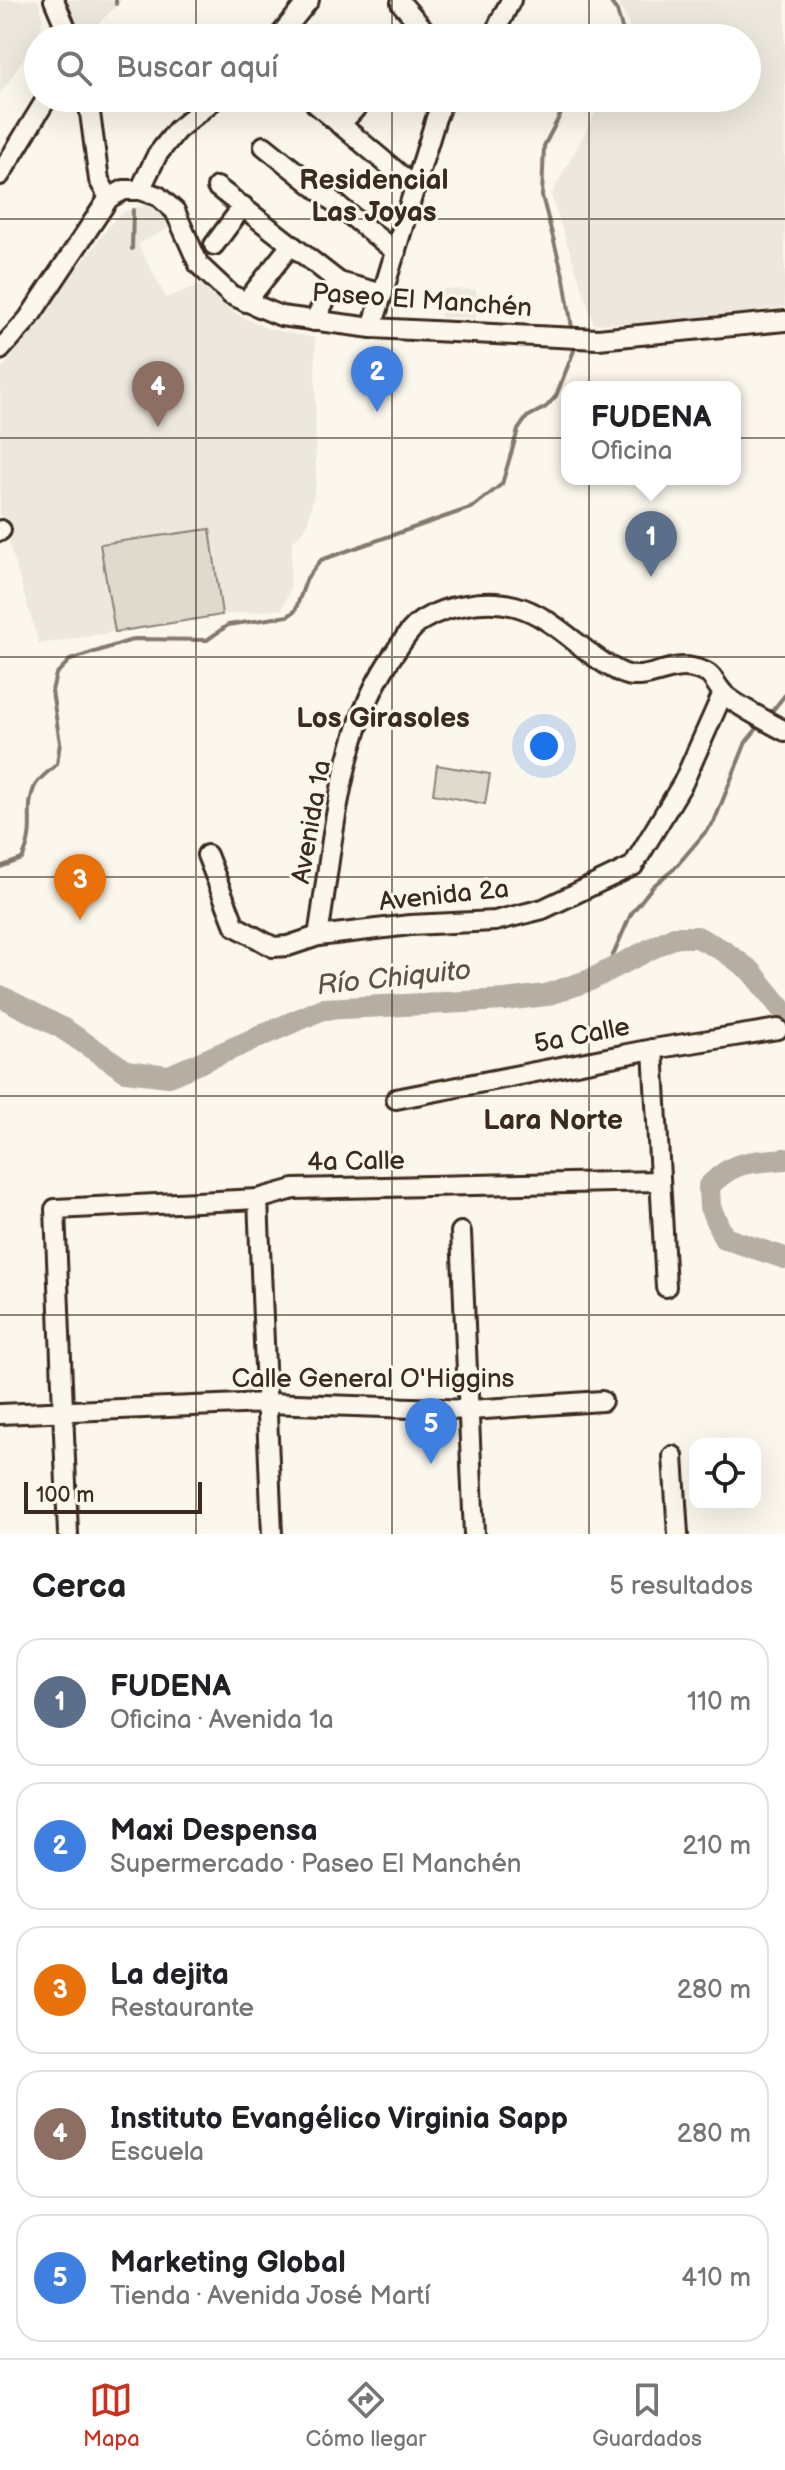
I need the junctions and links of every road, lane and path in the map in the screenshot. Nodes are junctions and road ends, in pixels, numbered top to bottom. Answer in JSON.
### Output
{"nodes":[{"id":1,"x":54,"y":0,"type":"edge"},
{"id":2,"x":309,"y":0,"type":"edge"},
{"id":3,"x":511,"y":0,"type":"edge"},
{"id":4,"x":401,"y":3,"type":"dead end"},
{"id":5,"x":64,"y":24,"type":"edge"},
{"id":6,"x":289,"y":24,"type":"edge"},
{"id":7,"x":419,"y":24,"type":"edge"},
{"id":8,"x":499,"y":24,"type":"edge"},
{"id":9,"x":38,"y":112,"type":"edge"},
{"id":10,"x":90,"y":112,"type":"edge"},
{"id":11,"x":199,"y":112,"type":"edge"},
{"id":12,"x":325,"y":112,"type":"edge"},
{"id":13,"x":352,"y":112,"type":"edge"},
{"id":14,"x":438,"y":112,"type":"edge"},
{"id":15,"x":340,"y":125,"type":"junction"},
{"id":16,"x":264,"y":146,"type":"dead end"},
{"id":17,"x":0,"y":175,"type":"edge"},
{"id":18,"x":217,"y":187,"type":"dead end"},
{"id":19,"x":416,"y":188,"type":"junction"},
{"id":20,"x":140,"y":190,"type":"junction"},
{"id":21,"x":109,"y":198,"type":"junction"},
{"id":22,"x":243,"y":206,"type":"junction"},
{"id":23,"x":291,"y":245,"type":"junction"},
{"id":24,"x":396,"y":252,"type":"junction"},
{"id":25,"x":206,"y":255,"type":"junction"},
{"id":26,"x":336,"y":280,"type":"junction"},
{"id":27,"x":383,"y":294,"type":"junction"},
{"id":28,"x":246,"y":302,"type":"junction"},
{"id":29,"x":314,"y":321,"type":"junction"},
{"id":30,"x":785,"y":321,"type":"edge"},
{"id":31,"x":372,"y":328,"type":"junction"},
{"id":32,"x":0,"y":350,"type":"edge"},
{"id":33,"x":723,"y":693,"type":"junction"},
{"id":34,"x":772,"y":724,"type":"edge"},
{"id":35,"x":207,"y":855,"type":"dead end"},
{"id":36,"x":318,"y":936,"type":"junction"},
{"id":37,"x":778,"y":1029,"type":"dead end"},
{"id":38,"x":653,"y":1049,"type":"junction"},
{"id":39,"x":396,"y":1099,"type":"dead end"},
{"id":40,"x":660,"y":1181,"type":"junction"},
{"id":41,"x":258,"y":1199,"type":"junction"},
{"id":42,"x":461,"y":1232,"type":"dead end"},
{"id":43,"x":666,"y":1287,"type":"dead end"},
{"id":44,"x":602,"y":1401,"type":"dead end"},
{"id":45,"x":267,"y":1403,"type":"junction"},
{"id":46,"x":470,"y":1410,"type":"junction"},
{"id":47,"x":63,"y":1411,"type":"junction"},
{"id":48,"x":0,"y":1414,"type":"edge"},
{"id":49,"x":673,"y":1456,"type":"dead end"},
{"id":50,"x":68,"y":1534,"type":"edge"},
{"id":51,"x":272,"y":1534,"type":"edge"},
{"id":52,"x":474,"y":1534,"type":"edge"},
{"id":53,"x":678,"y":1534,"type":"edge"}],
"edges":[{"from":1,"to":5,"type":"street"},
{"from":2,"to":6,"type":"street"},
{"from":3,"to":8,"type":"street"},
{"from":4,"to":7,"type":"street"},
{"from":9,"to":17,"type":"street"},
{"from":10,"to":21,"type":"street"},
{"from":11,"to":20,"type":"street"},
{"from":12,"to":15,"type":"street"},
{"from":13,"to":15,"type":"street"},
{"from":14,"to":19,"type":"street"},
{"from":15,"to":19,"type":"street"},
{"from":16,"to":24,"type":"street"},
{"from":18,"to":22,"type":"street"},
{"from":19,"to":24,"type":"street"},
{"from":20,"to":21,"type":"street"},
{"from":20,"to":25,"type":"street","name":"Paseo El Manchén"},
{"from":21,"to":32,"type":"street"},
{"from":22,"to":23,"type":"street"},
{"from":22,"to":25,"type":"street"},
{"from":23,"to":26,"type":"street"},
{"from":23,"to":28,"type":"street"},
{"from":24,"to":27,"type":"street"},
{"from":25,"to":28,"type":"street","name":"Paseo El Manchén"},
{"from":26,"to":27,"type":"street"},
{"from":26,"to":29,"type":"street"},
{"from":27,"to":31,"type":"street"},
{"from":28,"to":29,"type":"street","name":"Paseo El Manchén"},
{"from":29,"to":31,"type":"street","name":"Paseo El Manchén"},
{"from":30,"to":31,"type":"street","name":"Paseo El Manchén"},
{"from":33,"to":34,"type":"street","name":"Avenida 1a"},
{"from":33,"to":36,"type":"street","name":"Avenida 2a"},
{"from":33,"to":36,"type":"street","name":"Avenida 1a"},
{"from":35,"to":36,"type":"street","name":"Avenida 2a"},
{"from":37,"to":38,"type":"street","name":"5a Calle"},
{"from":38,"to":39,"type":"street","name":"5a Calle"},
{"from":38,"to":40,"type":"street"},
{"from":40,"to":41,"type":"street","name":"4a Calle"},
{"from":40,"to":43,"type":"street"},
{"from":41,"to":45,"type":"street"},
{"from":41,"to":47,"type":"street","name":"4a Calle"},
{"from":42,"to":46,"type":"street"},
{"from":44,"to":46,"type":"street","name":"Calle General O'Higgins"},
{"from":45,"to":46,"type":"street","name":"Calle General O'Higgins"},
{"from":45,"to":47,"type":"street","name":"Calle General O'Higgins"},
{"from":45,"to":51,"type":"street"},
{"from":46,"to":52,"type":"street"},
{"from":47,"to":48,"type":"street","name":"Calle General O'Higgins"},
{"from":47,"to":50,"type":"street"},
{"from":49,"to":53,"type":"street"}]}
